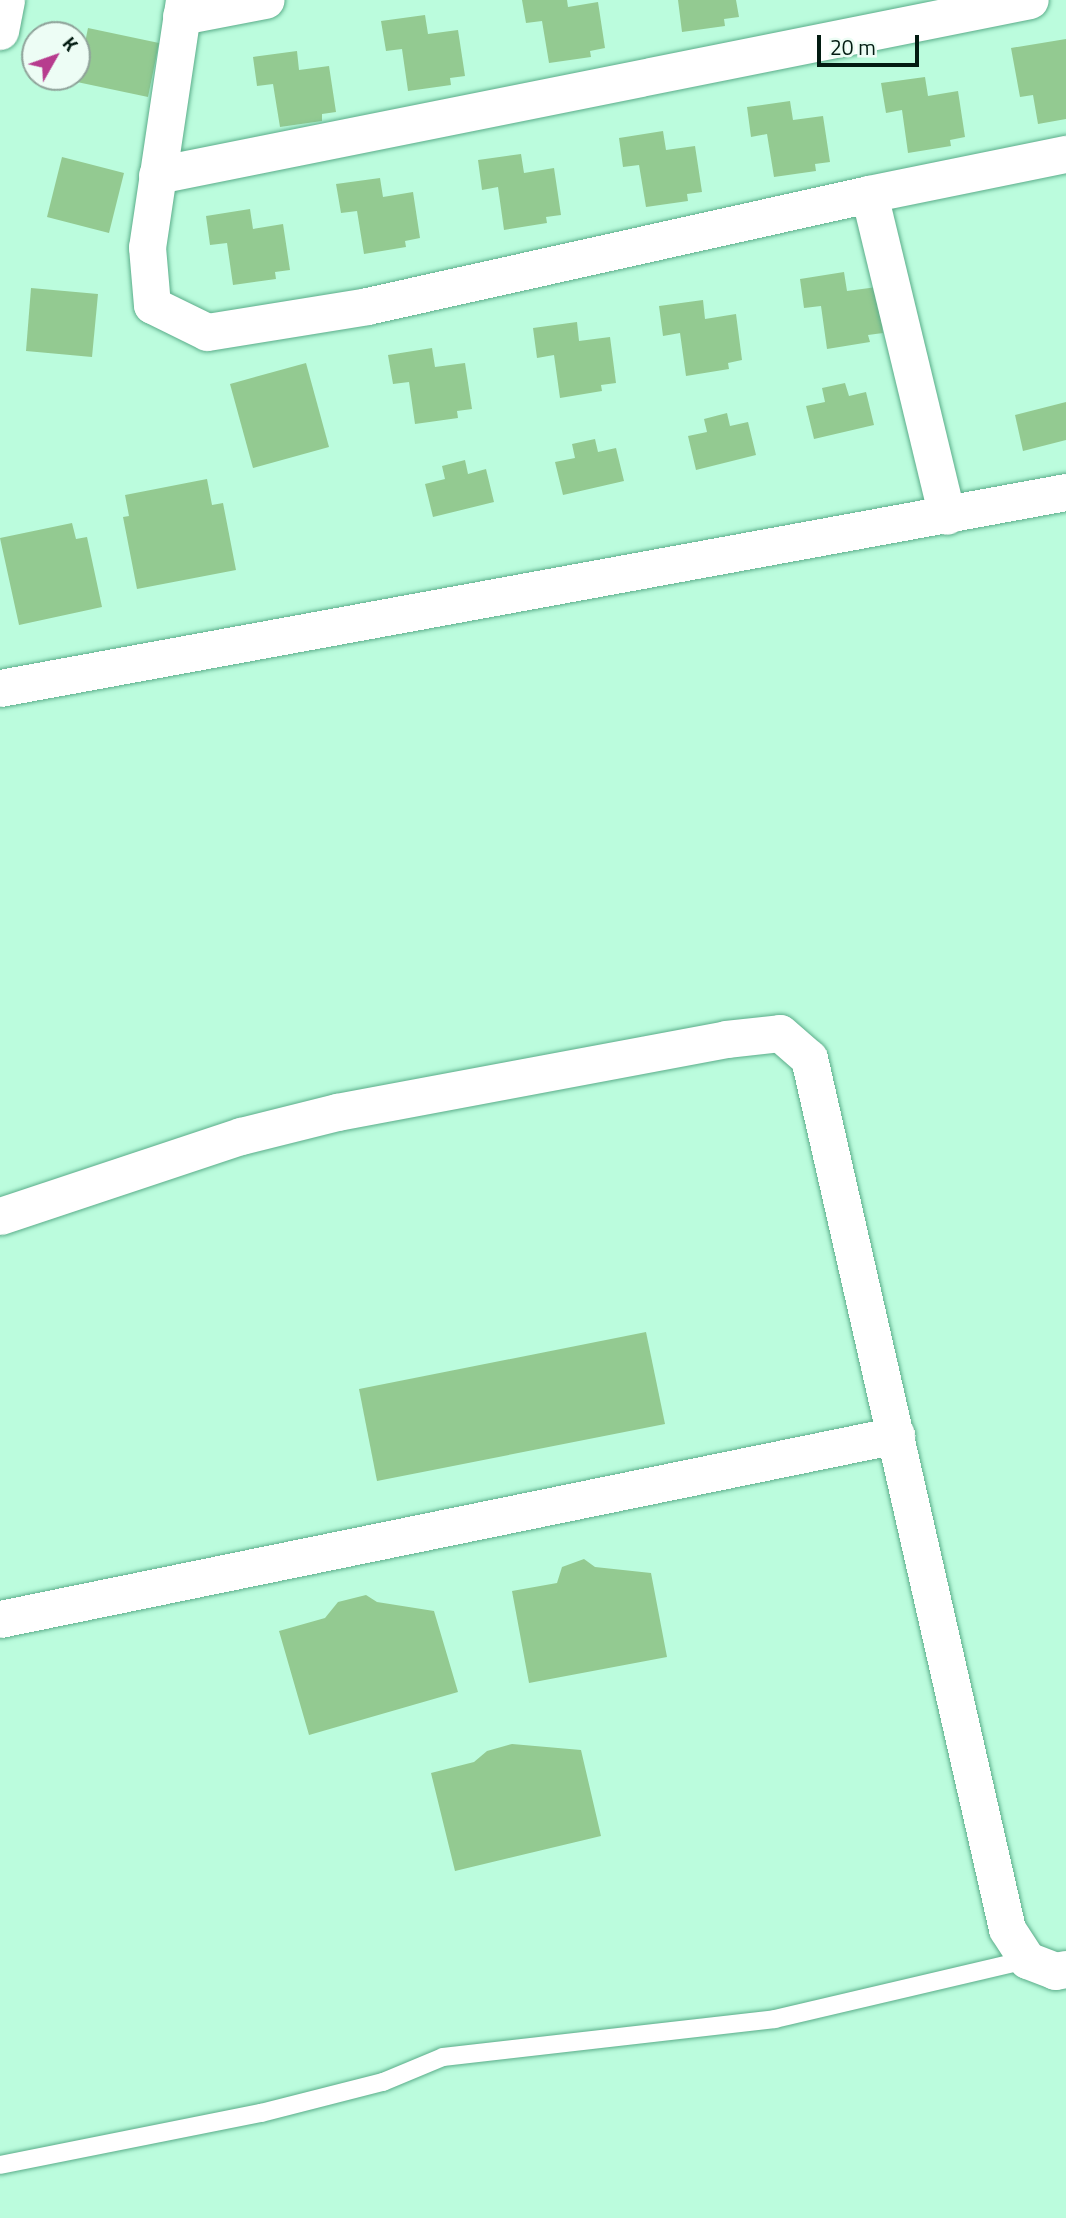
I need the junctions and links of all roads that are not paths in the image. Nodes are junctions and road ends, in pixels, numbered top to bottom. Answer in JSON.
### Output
{"nodes":[{"id":1,"x":6,"y":0,"type":"edge"},
{"id":2,"x":265,"y":0,"type":"edge"},
{"id":3,"x":1030,"y":0,"type":"edge"},
{"id":4,"x":183,"y":8,"type":"edge"},
{"id":5,"x":0,"y":31,"type":"edge"},
{"id":6,"x":1066,"y":154,"type":"edge"},
{"id":7,"x":157,"y":175,"type":"junction"},
{"id":8,"x":869,"y":194,"type":"junction"},
{"id":9,"x":1066,"y":492,"type":"edge"},
{"id":10,"x":947,"y":516,"type":"junction"},
{"id":11,"x":0,"y":688,"type":"edge"},
{"id":12,"x":0,"y":1216,"type":"edge"},
{"id":13,"x":896,"y":1435,"type":"junction"},
{"id":14,"x":0,"y":1619,"type":"edge"},
{"id":15,"x":1027,"y":1960,"type":"junction"},
{"id":16,"x":1066,"y":1969,"type":"edge"},
{"id":17,"x":0,"y":2165,"type":"edge"}],
"edges":[{"from":1,"to":5,"type":"street"},
{"from":2,"to":4,"type":"street"},
{"from":3,"to":7,"type":"street"},
{"from":4,"to":7,"type":"street"},
{"from":6,"to":8,"type":"street"},
{"from":7,"to":8,"type":"street"},
{"from":8,"to":10,"type":"street"},
{"from":9,"to":10,"type":"street"},
{"from":10,"to":11,"type":"street"},
{"from":12,"to":13,"type":"street"},
{"from":13,"to":14,"type":"street"},
{"from":13,"to":15,"type":"street"},
{"from":15,"to":16,"type":"street"},
{"from":15,"to":17,"type":"lane"}]}
